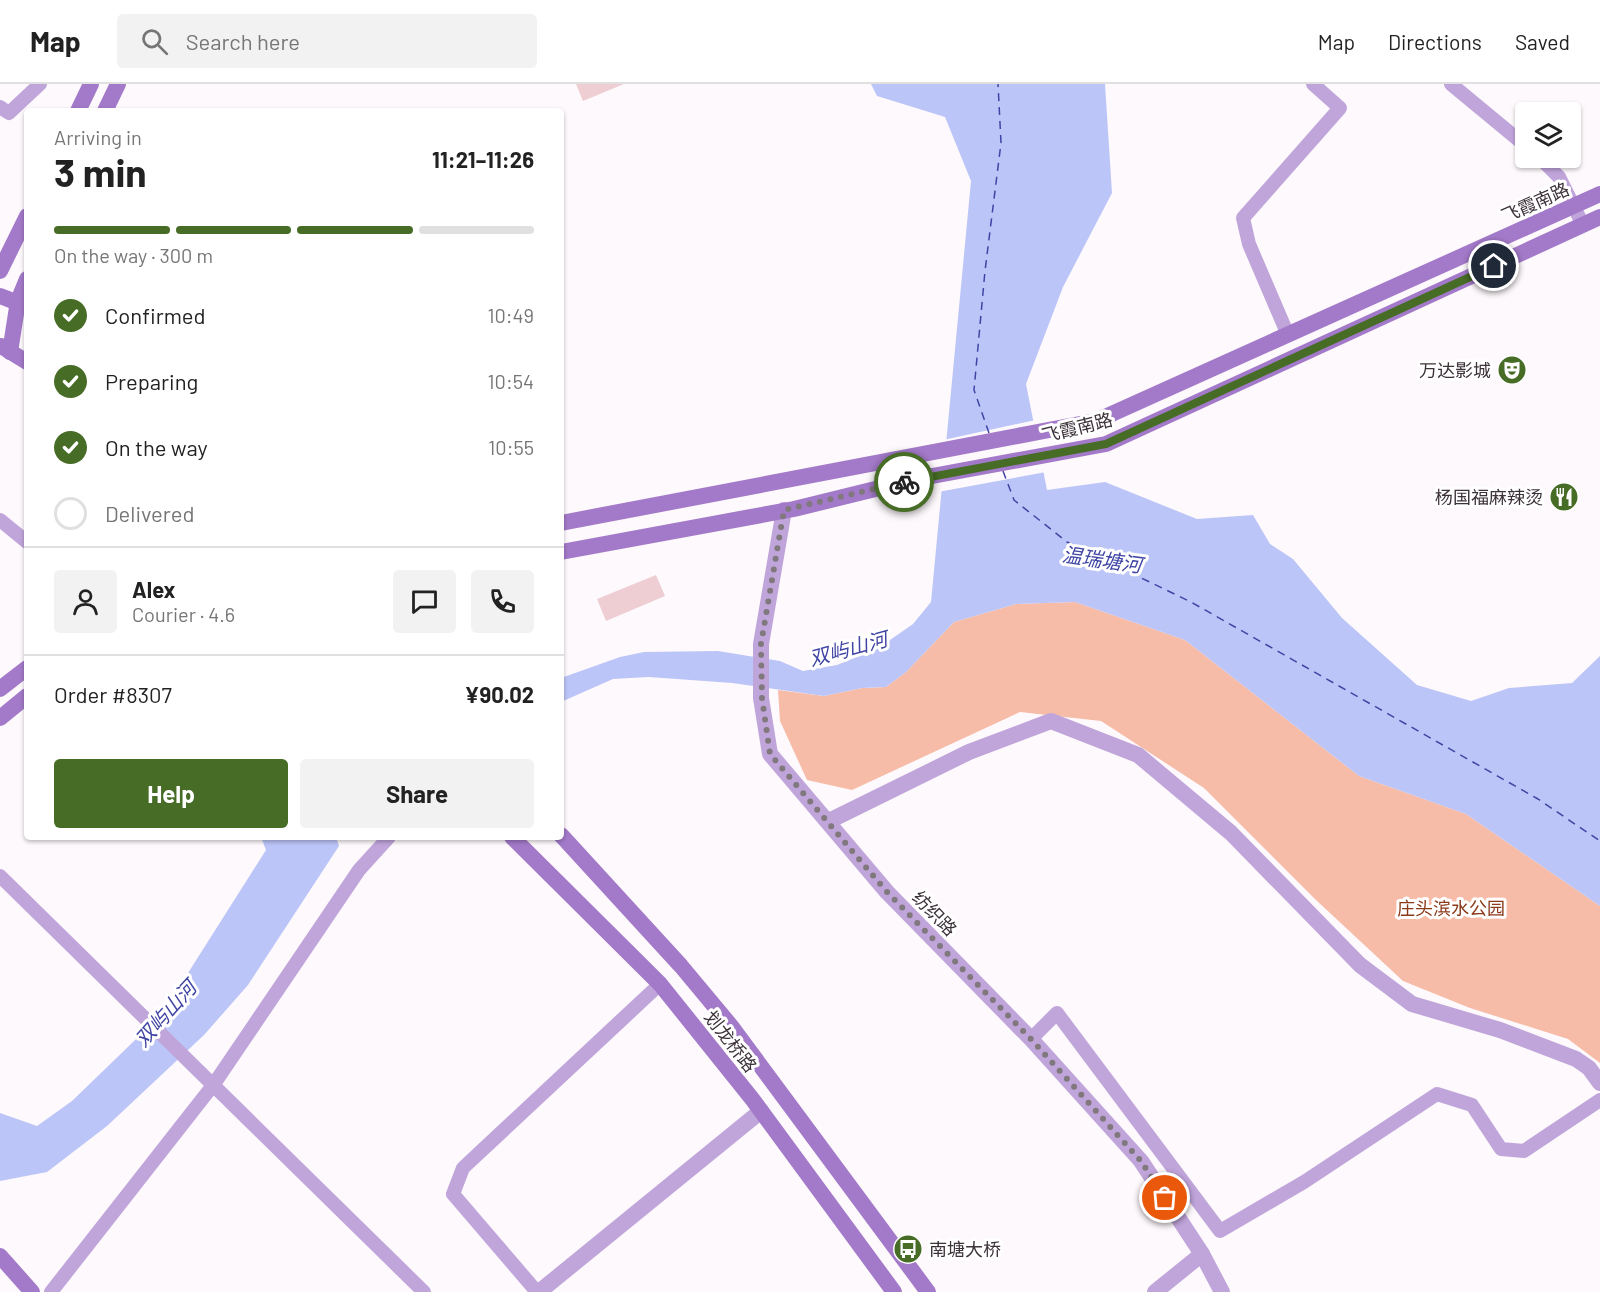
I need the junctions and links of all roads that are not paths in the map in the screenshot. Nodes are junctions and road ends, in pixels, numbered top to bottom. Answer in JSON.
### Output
{"nodes":[{"id":1,"x":40,"y":84,"type":"edge"},
{"id":2,"x":91,"y":84,"type":"edge"},
{"id":3,"x":118,"y":84,"type":"edge"},
{"id":4,"x":1313,"y":84,"type":"edge"},
{"id":5,"x":1451,"y":84,"type":"edge"},
{"id":6,"x":0,"y":107,"type":"edge"},
{"id":7,"x":79,"y":108,"type":"edge"},
{"id":8,"x":106,"y":108,"type":"edge"},
{"id":9,"x":1515,"y":137,"type":"edge"},
{"id":10,"x":1550,"y":168,"type":"edge"},
{"id":11,"x":1600,"y":194,"type":"edge"},
{"id":12,"x":1574,"y":206,"type":"junction"},
{"id":13,"x":1600,"y":217,"type":"edge"},
{"id":14,"x":24,"y":222,"type":"edge"},
{"id":15,"x":1583,"y":225,"type":"junction"},
{"id":16,"x":0,"y":271,"type":"edge"},
{"id":17,"x":0,"y":296,"type":"edge"},
{"id":18,"x":23,"y":304,"type":"edge"},
{"id":19,"x":1288,"y":335,"type":"junction"},
{"id":20,"x":5,"y":348,"type":"edge"},
{"id":21,"x":24,"y":360,"type":"edge"},
{"id":22,"x":784,"y":510,"type":"junction"},
{"id":23,"x":0,"y":520,"type":"edge"},
{"id":24,"x":564,"y":522,"type":"edge"},
{"id":25,"x":24,"y":540,"type":"edge"},
{"id":26,"x":564,"y":551,"type":"edge"},
{"id":27,"x":24,"y":670,"type":"edge"},
{"id":28,"x":0,"y":689,"type":"edge"},
{"id":29,"x":24,"y":698,"type":"edge"},
{"id":30,"x":0,"y":718,"type":"edge"},
{"id":31,"x":830,"y":821,"type":"junction"},
{"id":32,"x":564,"y":838,"type":"edge"},
{"id":33,"x":386,"y":840,"type":"edge"},
{"id":34,"x":515,"y":840,"type":"edge"},
{"id":35,"x":0,"y":876,"type":"edge"},
{"id":36,"x":660,"y":984,"type":"junction"},
{"id":37,"x":1031,"y":1039,"type":"junction"},
{"id":38,"x":1600,"y":1083,"type":"edge"},
{"id":39,"x":214,"y":1084,"type":"junction"},
{"id":40,"x":1600,"y":1100,"type":"edge"},
{"id":41,"x":760,"y":1111,"type":"junction"},
{"id":42,"x":1202,"y":1254,"type":"junction"},
{"id":43,"x":0,"y":1256,"type":"edge"},
{"id":44,"x":32,"y":1292,"type":"edge"},
{"id":45,"x":51,"y":1292,"type":"edge"},
{"id":46,"x":424,"y":1292,"type":"edge"},
{"id":47,"x":538,"y":1292,"type":"edge"},
{"id":48,"x":894,"y":1292,"type":"edge"},
{"id":49,"x":928,"y":1292,"type":"edge"},
{"id":50,"x":1155,"y":1292,"type":"edge"},
{"id":51,"x":1221,"y":1292,"type":"edge"}],
"edges":[{"from":1,"to":6,"type":"street"},
{"from":2,"to":7,"type":"main road"},
{"from":3,"to":8,"type":"main road"},
{"from":4,"to":19,"type":"street"},
{"from":5,"to":9,"type":"street"},
{"from":10,"to":12,"type":"street"},
{"from":11,"to":12,"type":"main road","name":"飞霞南路"},
{"from":12,"to":15,"type":"street"},
{"from":12,"to":19,"type":"main road","name":"飞霞南路"},
{"from":13,"to":15,"type":"main road","name":"飞霞南路"},
{"from":14,"to":16,"type":"main road"},
{"from":15,"to":22,"type":"main road","name":"飞霞南路"},
{"from":17,"to":18,"type":"main road"},
{"from":18,"to":20,"type":"main road"},
{"from":19,"to":24,"type":"main road","name":"飞霞南路"},
{"from":20,"to":21,"type":"main road"},
{"from":22,"to":26,"type":"main road","name":"飞霞南路"},
{"from":22,"to":31,"type":"street","name":"纺织路"},
{"from":23,"to":25,"type":"street"},
{"from":27,"to":28,"type":"main road"},
{"from":29,"to":30,"type":"main road"},
{"from":31,"to":37,"type":"street","name":"纺织路"},
{"from":31,"to":38,"type":"street"},
{"from":32,"to":49,"type":"main road","name":"划龙桥路"},
{"from":33,"to":39,"type":"street"},
{"from":34,"to":36,"type":"main road","name":"划龙桥路"},
{"from":35,"to":39,"type":"street"},
{"from":36,"to":41,"type":"main road","name":"划龙桥路"},
{"from":36,"to":47,"type":"street"},
{"from":37,"to":40,"type":"street"},
{"from":37,"to":42,"type":"street","name":"纺织路"},
{"from":39,"to":45,"type":"street"},
{"from":39,"to":46,"type":"street"},
{"from":41,"to":47,"type":"street"},
{"from":41,"to":48,"type":"main road","name":"划龙桥路"},
{"from":42,"to":50,"type":"street"},
{"from":42,"to":51,"type":"street","name":"纺织路"},
{"from":43,"to":44,"type":"main road"}]}
